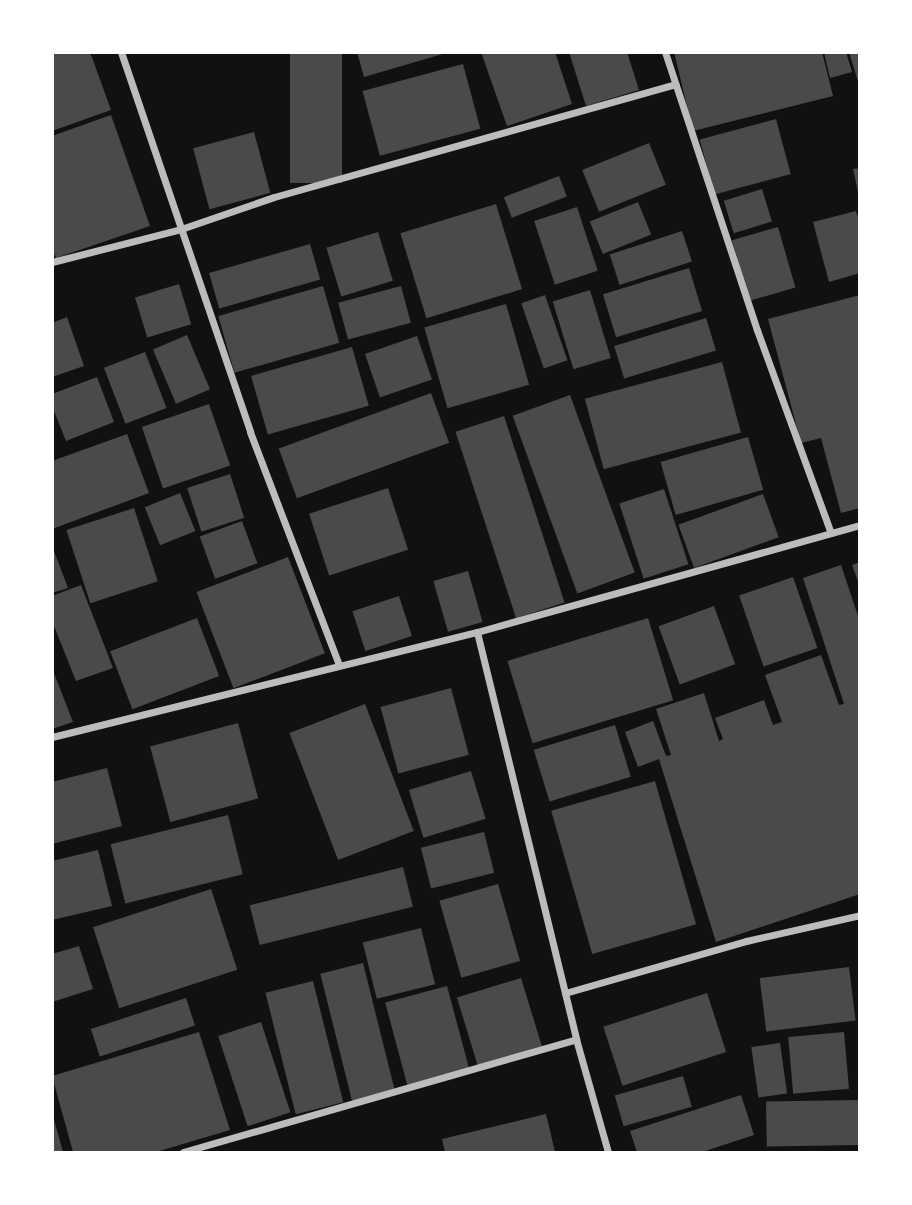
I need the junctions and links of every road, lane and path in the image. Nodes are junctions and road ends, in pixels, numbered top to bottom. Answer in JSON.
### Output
{"nodes":[{"id":1,"x":121,"y":52,"type":"edge"},
{"id":2,"x":665,"y":52,"type":"edge"},
{"id":3,"x":675,"y":84,"type":"junction"},
{"id":4,"x":181,"y":229,"type":"junction"},
{"id":5,"x":52,"y":262,"type":"edge"},
{"id":6,"x":859,"y":525,"type":"edge"},
{"id":7,"x":831,"y":533,"type":"junction"},
{"id":8,"x":477,"y":632,"type":"junction"},
{"id":9,"x":339,"y":665,"type":"junction"},
{"id":10,"x":52,"y":737,"type":"edge"},
{"id":11,"x":859,"y":915,"type":"edge"},
{"id":12,"x":565,"y":993,"type":"junction"},
{"id":13,"x":576,"y":1039,"type":"junction"},
{"id":14,"x":183,"y":1153,"type":"edge"},
{"id":15,"x":608,"y":1153,"type":"edge"}],
"edges":[{"from":1,"to":4,"type":"street"},
{"from":2,"to":3,"type":"street"},
{"from":3,"to":4,"type":"street"},
{"from":3,"to":7,"type":"street"},
{"from":4,"to":5,"type":"street"},
{"from":4,"to":9,"type":"street"},
{"from":6,"to":7,"type":"street"},
{"from":7,"to":8,"type":"street"},
{"from":8,"to":9,"type":"street"},
{"from":8,"to":12,"type":"street"},
{"from":9,"to":10,"type":"street"},
{"from":11,"to":12,"type":"street"},
{"from":12,"to":13,"type":"street"},
{"from":13,"to":14,"type":"street"},
{"from":13,"to":15,"type":"street"}]}
